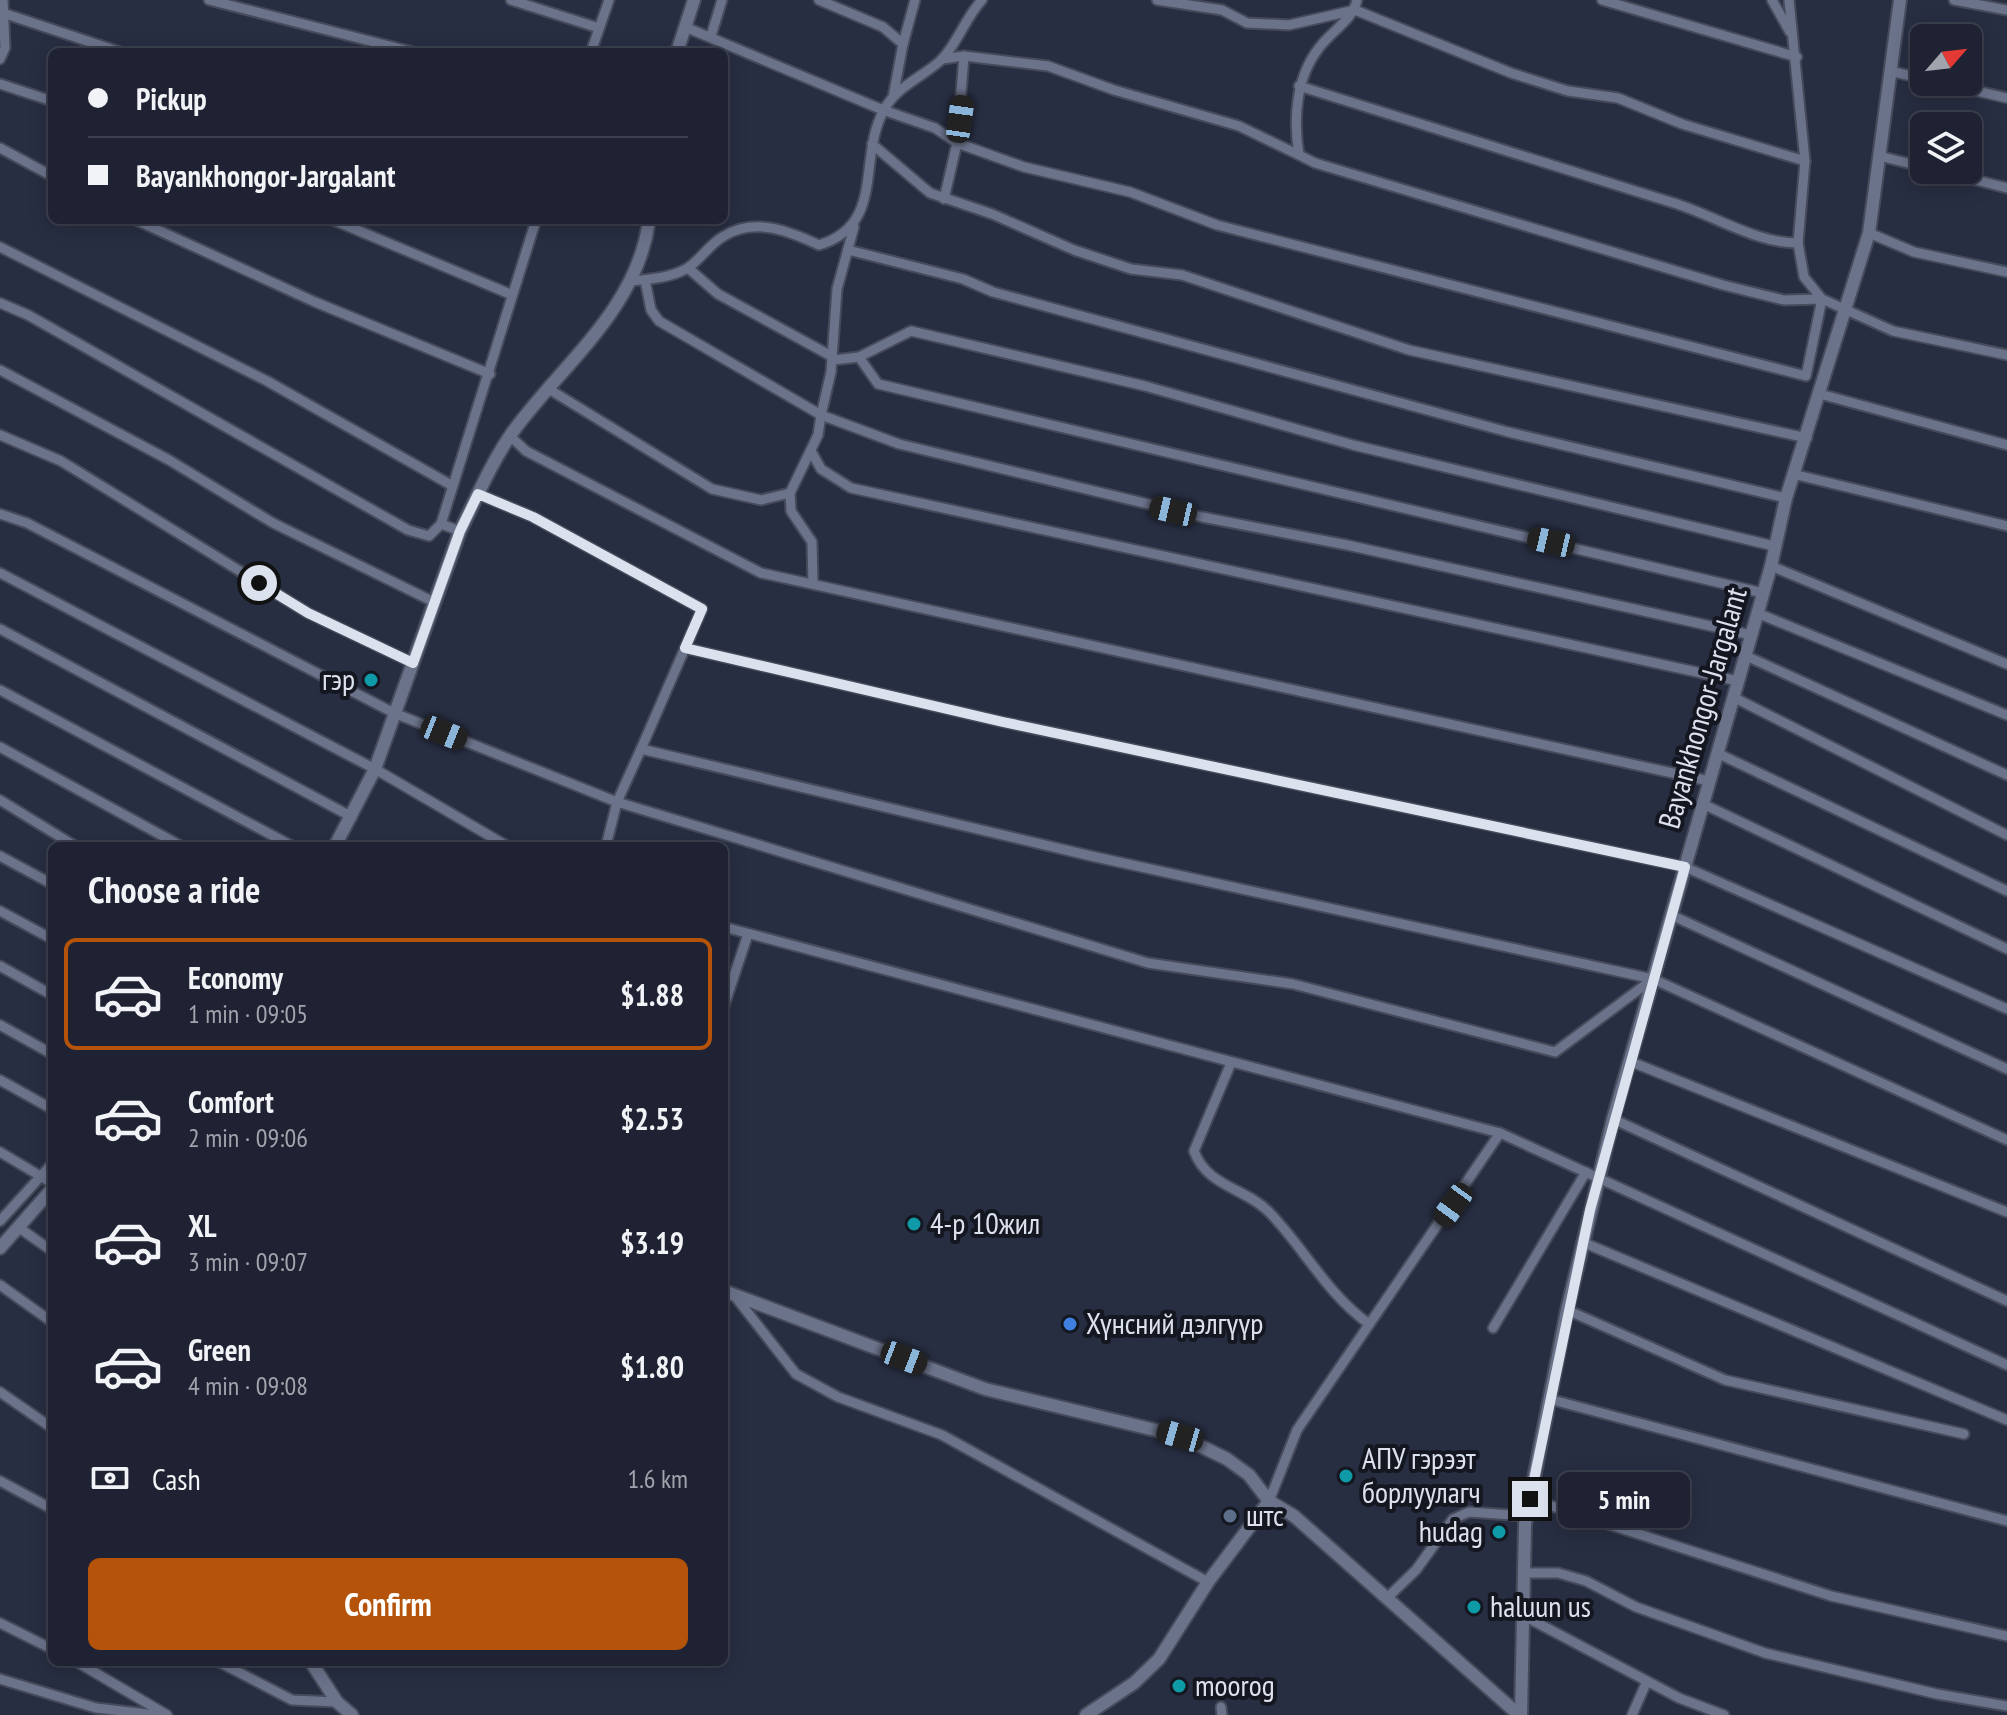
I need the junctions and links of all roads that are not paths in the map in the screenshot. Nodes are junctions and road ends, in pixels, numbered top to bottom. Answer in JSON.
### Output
{"nodes":[{"id":1,"x":3,"y":0,"type":"edge"},
{"id":2,"x":209,"y":0,"type":"edge"},
{"id":3,"x":511,"y":0,"type":"edge"},
{"id":4,"x":609,"y":0,"type":"edge"},
{"id":5,"x":694,"y":0,"type":"edge"},
{"id":6,"x":722,"y":0,"type":"edge"},
{"id":7,"x":819,"y":0,"type":"edge"},
{"id":8,"x":915,"y":0,"type":"edge"},
{"id":9,"x":982,"y":0,"type":"edge"},
{"id":10,"x":1157,"y":0,"type":"edge"},
{"id":11,"x":1602,"y":0,"type":"edge"},
{"id":12,"x":1772,"y":0,"type":"edge"},
{"id":13,"x":1789,"y":0,"type":"edge"},
{"id":14,"x":1900,"y":0,"type":"edge"},
{"id":15,"x":1954,"y":0,"type":"edge"},
{"id":16,"x":1356,"y":5,"type":"edge"},
{"id":17,"x":2007,"y":10,"type":"edge"},
{"id":18,"x":6,"y":14,"type":"junction"},
{"id":19,"x":685,"y":27,"type":"junction"},
{"id":20,"x":599,"y":28,"type":"junction"},
{"id":21,"x":711,"y":36,"type":"junction"},
{"id":22,"x":1794,"y":39,"type":"junction"},
{"id":23,"x":903,"y":44,"type":"junction"},
{"id":24,"x":108,"y":48,"type":"edge"},
{"id":25,"x":397,"y":48,"type":"edge"},
{"id":26,"x":592,"y":48,"type":"edge"},
{"id":27,"x":678,"y":48,"type":"edge"},
{"id":28,"x":964,"y":56,"type":"junction"},
{"id":29,"x":1797,"y":57,"type":"junction"},
{"id":30,"x":0,"y":59,"type":"edge"},
{"id":31,"x":942,"y":59,"type":"junction"},
{"id":32,"x":1890,"y":71,"type":"junction"},
{"id":33,"x":1910,"y":76,"type":"edge"},
{"id":34,"x":0,"y":84,"type":"edge"},
{"id":35,"x":1299,"y":86,"type":"junction"},
{"id":36,"x":1982,"y":92,"type":"edge"},
{"id":37,"x":893,"y":97,"type":"junction"},
{"id":38,"x":2007,"y":98,"type":"edge"},
{"id":39,"x":48,"y":100,"type":"edge"},
{"id":40,"x":883,"y":110,"type":"junction"},
{"id":41,"x":957,"y":143,"type":"junction"},
{"id":42,"x":872,"y":144,"type":"junction"},
{"id":43,"x":0,"y":148,"type":"edge"},
{"id":44,"x":1299,"y":155,"type":"junction"},
{"id":45,"x":1879,"y":156,"type":"junction"},
{"id":46,"x":1805,"y":161,"type":"junction"},
{"id":47,"x":1910,"y":164,"type":"edge"},
{"id":48,"x":48,"y":174,"type":"edge"},
{"id":49,"x":1982,"y":182,"type":"edge"},
{"id":50,"x":2007,"y":188,"type":"edge"},
{"id":51,"x":944,"y":199,"type":"junction"},
{"id":52,"x":145,"y":224,"type":"edge"},
{"id":53,"x":343,"y":224,"type":"edge"},
{"id":54,"x":535,"y":224,"type":"edge"},
{"id":55,"x":648,"y":224,"type":"edge"},
{"id":56,"x":854,"y":227,"type":"junction"},
{"id":57,"x":1869,"y":233,"type":"junction"},
{"id":58,"x":1798,"y":243,"type":"junction"},
{"id":59,"x":0,"y":247,"type":"edge"},
{"id":60,"x":848,"y":250,"type":"junction"},
{"id":61,"x":688,"y":268,"type":"junction"},
{"id":62,"x":2007,"y":272,"type":"edge"},
{"id":63,"x":645,"y":280,"type":"junction"},
{"id":64,"x":631,"y":281,"type":"junction"},
{"id":65,"x":510,"y":294,"type":"junction"},
{"id":66,"x":1822,"y":299,"type":"junction"},
{"id":67,"x":0,"y":303,"type":"edge"},
{"id":68,"x":1846,"y":313,"type":"junction"},
{"id":69,"x":2007,"y":355,"type":"edge"},
{"id":70,"x":859,"y":357,"type":"junction"},
{"id":71,"x":833,"y":358,"type":"junction"},
{"id":72,"x":0,"y":370,"type":"edge"},
{"id":73,"x":490,"y":374,"type":"junction"},
{"id":74,"x":1806,"y":376,"type":"junction"},
{"id":75,"x":547,"y":388,"type":"junction"},
{"id":76,"x":1821,"y":389,"type":"junction"},
{"id":77,"x":821,"y":415,"type":"junction"},
{"id":78,"x":0,"y":435,"type":"edge"},
{"id":79,"x":510,"y":436,"type":"junction"},
{"id":80,"x":1807,"y":438,"type":"junction"},
{"id":81,"x":2007,"y":445,"type":"edge"},
{"id":82,"x":811,"y":451,"type":"junction"},
{"id":83,"x":1797,"y":475,"type":"junction"},
{"id":84,"x":451,"y":485,"type":"junction"},
{"id":85,"x":790,"y":493,"type":"junction"},
{"id":86,"x":478,"y":494,"type":"junction"},
{"id":87,"x":1786,"y":498,"type":"junction"},
{"id":88,"x":0,"y":514,"type":"edge"},
{"id":89,"x":441,"y":524,"type":"junction"},
{"id":90,"x":2007,"y":526,"type":"edge"},
{"id":91,"x":460,"y":531,"type":"junction"},
{"id":92,"x":1774,"y":546,"type":"junction"},
{"id":93,"x":1771,"y":566,"type":"junction"},
{"id":94,"x":0,"y":573,"type":"edge"},
{"id":95,"x":813,"y":584,"type":"junction"},
{"id":96,"x":1763,"y":593,"type":"junction"},
{"id":97,"x":434,"y":602,"type":"junction"},
{"id":98,"x":1757,"y":613,"type":"junction"},
{"id":99,"x":0,"y":629,"type":"edge"},
{"id":100,"x":1751,"y":635,"type":"junction"},
{"id":101,"x":685,"y":648,"type":"junction"},
{"id":102,"x":1744,"y":655,"type":"junction"},
{"id":103,"x":413,"y":663,"type":"junction"},
{"id":104,"x":2007,"y":664,"type":"edge"},
{"id":105,"x":1738,"y":681,"type":"junction"},
{"id":106,"x":0,"y":690,"type":"edge"},
{"id":107,"x":1733,"y":697,"type":"junction"},
{"id":108,"x":394,"y":713,"type":"junction"},
{"id":109,"x":2007,"y":715,"type":"edge"},
{"id":110,"x":0,"y":747,"type":"edge"},
{"id":111,"x":641,"y":749,"type":"junction"},
{"id":112,"x":1717,"y":753,"type":"junction"},
{"id":113,"x":375,"y":769,"type":"junction"},
{"id":114,"x":2007,"y":775,"type":"edge"},
{"id":115,"x":1709,"y":781,"type":"junction"},
{"id":116,"x":0,"y":800,"type":"edge"},
{"id":117,"x":617,"y":802,"type":"junction"},
{"id":118,"x":1703,"y":804,"type":"junction"},
{"id":119,"x":352,"y":817,"type":"junction"},
{"id":120,"x":2007,"y":835,"type":"edge"},
{"id":121,"x":68,"y":842,"type":"edge"},
{"id":122,"x":174,"y":842,"type":"edge"},
{"id":123,"x":285,"y":842,"type":"edge"},
{"id":124,"x":337,"y":842,"type":"edge"},
{"id":125,"x":500,"y":842,"type":"edge"},
{"id":126,"x":607,"y":842,"type":"edge"},
{"id":127,"x":0,"y":856,"type":"edge"},
{"id":128,"x":1685,"y":867,"type":"junction"},
{"id":129,"x":48,"y":882,"type":"edge"},
{"id":130,"x":2007,"y":891,"type":"edge"},
{"id":131,"x":0,"y":911,"type":"edge"},
{"id":132,"x":1671,"y":915,"type":"junction"},
{"id":133,"x":728,"y":928,"type":"edge"},
{"id":134,"x":748,"y":934,"type":"junction"},
{"id":135,"x":48,"y":937,"type":"edge"},
{"id":136,"x":2007,"y":949,"type":"edge"},
{"id":137,"x":0,"y":966,"type":"edge"},
{"id":138,"x":1653,"y":979,"type":"junction"},
{"id":139,"x":48,"y":993,"type":"edge"},
{"id":140,"x":728,"y":994,"type":"edge"},
{"id":141,"x":2007,"y":1009,"type":"edge"},
{"id":142,"x":0,"y":1025,"type":"edge"},
{"id":143,"x":48,"y":1052,"type":"edge"},
{"id":144,"x":1629,"y":1061,"type":"junction"},
{"id":145,"x":1231,"y":1063,"type":"junction"},
{"id":146,"x":2007,"y":1069,"type":"edge"},
{"id":147,"x":0,"y":1080,"type":"edge"},
{"id":148,"x":48,"y":1107,"type":"edge"},
{"id":149,"x":1613,"y":1119,"type":"junction"},
{"id":150,"x":1500,"y":1133,"type":"junction"},
{"id":151,"x":2007,"y":1140,"type":"edge"},
{"id":152,"x":0,"y":1152,"type":"edge"},
{"id":153,"x":48,"y":1167,"type":"edge"},
{"id":154,"x":1586,"y":1172,"type":"junction"},
{"id":155,"x":39,"y":1175,"type":"junction"},
{"id":156,"x":1600,"y":1178,"type":"junction"},
{"id":157,"x":48,"y":1183,"type":"edge"},
{"id":158,"x":48,"y":1191,"type":"edge"},
{"id":159,"x":2007,"y":1212,"type":"edge"},
{"id":160,"x":0,"y":1221,"type":"edge"},
{"id":161,"x":18,"y":1227,"type":"junction"},
{"id":162,"x":1582,"y":1242,"type":"junction"},
{"id":163,"x":0,"y":1248,"type":"edge"},
{"id":164,"x":48,"y":1248,"type":"edge"},
{"id":165,"x":0,"y":1285,"type":"edge"},
{"id":166,"x":728,"y":1292,"type":"edge"},
{"id":167,"x":2007,"y":1301,"type":"edge"},
{"id":168,"x":1567,"y":1310,"type":"junction"},
{"id":169,"x":48,"y":1319,"type":"edge"},
{"id":170,"x":1369,"y":1324,"type":"junction"},
{"id":171,"x":1493,"y":1328,"type":"dead end"},
{"id":172,"x":2007,"y":1365,"type":"edge"},
{"id":173,"x":0,"y":1392,"type":"edge"},
{"id":174,"x":1549,"y":1399,"type":"junction"},
{"id":175,"x":2007,"y":1420,"type":"edge"},
{"id":176,"x":48,"y":1425,"type":"edge"},
{"id":177,"x":1964,"y":1434,"type":"dead end"},
{"id":178,"x":0,"y":1481,"type":"edge"},
{"id":179,"x":1530,"y":1499,"type":"junction"},
{"id":180,"x":1269,"y":1501,"type":"junction"},
{"id":181,"x":48,"y":1507,"type":"edge"},
{"id":182,"x":1526,"y":1516,"type":"junction"},
{"id":183,"x":2007,"y":1521,"type":"edge"},
{"id":184,"x":1525,"y":1573,"type":"junction"},
{"id":185,"x":1208,"y":1582,"type":"junction"},
{"id":186,"x":1387,"y":1598,"type":"junction"},
{"id":187,"x":1526,"y":1617,"type":"junction"},
{"id":188,"x":0,"y":1623,"type":"edge"},
{"id":189,"x":2007,"y":1636,"type":"edge"},
{"id":190,"x":48,"y":1647,"type":"edge"},
{"id":191,"x":84,"y":1666,"type":"edge"},
{"id":192,"x":227,"y":1666,"type":"edge"},
{"id":193,"x":314,"y":1666,"type":"edge"},
{"id":194,"x":0,"y":1679,"type":"edge"},
{"id":195,"x":1647,"y":1681,"type":"junction"},
{"id":196,"x":337,"y":1702,"type":"junction"},
{"id":197,"x":2007,"y":1706,"type":"edge"},
{"id":198,"x":156,"y":1715,"type":"edge"},
{"id":199,"x":167,"y":1715,"type":"edge"},
{"id":200,"x":352,"y":1715,"type":"edge"},
{"id":201,"x":1086,"y":1715,"type":"edge"},
{"id":202,"x":1520,"y":1715,"type":"edge"},
{"id":203,"x":1632,"y":1715,"type":"edge"},
{"id":204,"x":1724,"y":1715,"type":"edge"}],
"edges":[{"from":1,"to":18,"type":"street"},
{"from":2,"to":25,"type":"street"},
{"from":3,"to":20,"type":"street"},
{"from":4,"to":20,"type":"street"},
{"from":5,"to":19,"type":"street"},
{"from":6,"to":21,"type":"street"},
{"from":7,"to":23,"type":"street"},
{"from":8,"to":23,"type":"street"},
{"from":9,"to":31,"type":"street"},
{"from":10,"to":16,"type":"street"},
{"from":11,"to":29,"type":"street"},
{"from":12,"to":22,"type":"street"},
{"from":13,"to":22,"type":"street"},
{"from":14,"to":32,"type":"street","name":"Bayankhongor-Jargalant"},
{"from":15,"to":17,"type":"street"},
{"from":16,"to":35,"type":"street"},
{"from":16,"to":46,"type":"street"},
{"from":18,"to":24,"type":"street"},
{"from":18,"to":30,"type":"street"},
{"from":19,"to":21,"type":"street"},
{"from":19,"to":27,"type":"street"},
{"from":20,"to":26,"type":"street"},
{"from":21,"to":40,"type":"street"},
{"from":22,"to":29,"type":"street"},
{"from":23,"to":37,"type":"street"},
{"from":28,"to":31,"type":"street"},
{"from":28,"to":41,"type":"street"},
{"from":28,"to":44,"type":"street"},
{"from":29,"to":46,"type":"street"},
{"from":31,"to":37,"type":"street"},
{"from":32,"to":33,"type":"street"},
{"from":32,"to":45,"type":"street","name":"Bayankhongor-Jargalant"},
{"from":34,"to":39,"type":"street"},
{"from":35,"to":44,"type":"street"},
{"from":35,"to":58,"type":"street"},
{"from":36,"to":38,"type":"street"},
{"from":37,"to":40,"type":"street"},
{"from":40,"to":41,"type":"street"},
{"from":40,"to":42,"type":"street"},
{"from":41,"to":51,"type":"street"},
{"from":41,"to":74,"type":"street"},
{"from":42,"to":51,"type":"street"},
{"from":42,"to":56,"type":"street"},
{"from":43,"to":48,"type":"street"},
{"from":44,"to":66,"type":"street"},
{"from":45,"to":47,"type":"street"},
{"from":45,"to":57,"type":"street","name":"Bayankhongor-Jargalant"},
{"from":46,"to":58,"type":"street"},
{"from":49,"to":50,"type":"street"},
{"from":51,"to":80,"type":"street"},
{"from":52,"to":73,"type":"street"},
{"from":53,"to":65,"type":"street"},
{"from":54,"to":65,"type":"street"},
{"from":55,"to":64,"type":"street"},
{"from":56,"to":60,"type":"street"},
{"from":56,"to":61,"type":"street"},
{"from":57,"to":62,"type":"street"},
{"from":57,"to":68,"type":"street","name":"Bayankhongor-Jargalant"},
{"from":58,"to":66,"type":"street"},
{"from":59,"to":84,"type":"street"},
{"from":60,"to":71,"type":"street"},
{"from":60,"to":87,"type":"street"},
{"from":61,"to":63,"type":"street"},
{"from":61,"to":71,"type":"street"},
{"from":63,"to":64,"type":"street"},
{"from":63,"to":77,"type":"street"},
{"from":64,"to":75,"type":"street"},
{"from":65,"to":73,"type":"street"},
{"from":66,"to":68,"type":"street"},
{"from":66,"to":74,"type":"street"},
{"from":67,"to":89,"type":"street"},
{"from":68,"to":69,"type":"street"},
{"from":68,"to":76,"type":"street","name":"Bayankhongor-Jargalant"},
{"from":70,"to":71,"type":"street"},
{"from":70,"to":92,"type":"street"},
{"from":70,"to":96,"type":"street"},
{"from":71,"to":77,"type":"street"},
{"from":72,"to":97,"type":"street"},
{"from":73,"to":84,"type":"street"},
{"from":74,"to":76,"type":"street"},
{"from":75,"to":79,"type":"street"},
{"from":75,"to":85,"type":"street"},
{"from":76,"to":80,"type":"street","name":"Bayankhongor-Jargalant"},
{"from":76,"to":81,"type":"street"},
{"from":77,"to":82,"type":"street"},
{"from":77,"to":100,"type":"street"},
{"from":78,"to":103,"type":"street"},
{"from":79,"to":86,"type":"street"},
{"from":79,"to":95,"type":"street"},
{"from":80,"to":83,"type":"street","name":"Bayankhongor-Jargalant"},
{"from":82,"to":85,"type":"street"},
{"from":82,"to":105,"type":"street"},
{"from":83,"to":87,"type":"street","name":"Bayankhongor-Jargalant"},
{"from":83,"to":90,"type":"street"},
{"from":84,"to":89,"type":"street"},
{"from":85,"to":95,"type":"street"},
{"from":86,"to":91,"type":"street"},
{"from":86,"to":101,"type":"street"},
{"from":87,"to":92,"type":"street","name":"Bayankhongor-Jargalant"},
{"from":88,"to":108,"type":"street"},
{"from":89,"to":91,"type":"street"},
{"from":91,"to":97,"type":"street"},
{"from":92,"to":93,"type":"street","name":"Bayankhongor-Jargalant"},
{"from":93,"to":96,"type":"street","name":"Bayankhongor-Jargalant"},
{"from":93,"to":104,"type":"street"},
{"from":94,"to":113,"type":"street"},
{"from":95,"to":115,"type":"street"},
{"from":96,"to":98,"type":"street","name":"Bayankhongor-Jargalant"},
{"from":97,"to":103,"type":"street"},
{"from":98,"to":100,"type":"street","name":"Bayankhongor-Jargalant"},
{"from":98,"to":109,"type":"street"},
{"from":99,"to":119,"type":"street"},
{"from":100,"to":102,"type":"street","name":"Bayankhongor-Jargalant"},
{"from":101,"to":111,"type":"street"},
{"from":101,"to":128,"type":"street"},
{"from":102,"to":105,"type":"street","name":"Bayankhongor-Jargalant"},
{"from":102,"to":114,"type":"street"},
{"from":103,"to":108,"type":"street"},
{"from":105,"to":107,"type":"street","name":"Bayankhongor-Jargalant"},
{"from":106,"to":123,"type":"street"},
{"from":107,"to":112,"type":"street","name":"Bayankhongor-Jargalant"},
{"from":107,"to":120,"type":"street"},
{"from":108,"to":113,"type":"street"},
{"from":108,"to":117,"type":"street"},
{"from":110,"to":122,"type":"street"},
{"from":111,"to":117,"type":"street"},
{"from":111,"to":138,"type":"street"},
{"from":112,"to":115,"type":"street","name":"Bayankhongor-Jargalant"},
{"from":112,"to":130,"type":"street"},
{"from":113,"to":119,"type":"street"},
{"from":113,"to":125,"type":"street"},
{"from":115,"to":118,"type":"street","name":"Bayankhongor-Jargalant"},
{"from":116,"to":121,"type":"street"},
{"from":117,"to":126,"type":"street"},
{"from":117,"to":138,"type":"street"},
{"from":118,"to":128,"type":"street","name":"Bayankhongor-Jargalant"},
{"from":118,"to":136,"type":"street"},
{"from":119,"to":124,"type":"street"},
{"from":127,"to":129,"type":"street"},
{"from":128,"to":132,"type":"street","name":"Bayankhongor-Jargalant"},
{"from":128,"to":141,"type":"street"},
{"from":131,"to":135,"type":"street"},
{"from":132,"to":138,"type":"street","name":"Bayankhongor-Jargalant"},
{"from":132,"to":146,"type":"street"},
{"from":133,"to":134,"type":"street"},
{"from":134,"to":140,"type":"street"},
{"from":134,"to":145,"type":"street"},
{"from":137,"to":139,"type":"street"},
{"from":138,"to":144,"type":"street","name":"Bayankhongor-Jargalant"},
{"from":138,"to":151,"type":"street"},
{"from":142,"to":143,"type":"street"},
{"from":144,"to":149,"type":"street","name":"Bayankhongor-Jargalant"},
{"from":144,"to":159,"type":"street"},
{"from":145,"to":150,"type":"street"},
{"from":145,"to":170,"type":"street"},
{"from":147,"to":148,"type":"street"},
{"from":149,"to":156,"type":"street","name":"Bayankhongor-Jargalant"},
{"from":149,"to":167,"type":"street"},
{"from":150,"to":154,"type":"street"},
{"from":150,"to":170,"type":"street"},
{"from":152,"to":155,"type":"street"},
{"from":153,"to":155,"type":"street"},
{"from":154,"to":156,"type":"street"},
{"from":154,"to":171,"type":"street"},
{"from":155,"to":157,"type":"street"},
{"from":155,"to":160,"type":"street"},
{"from":156,"to":162,"type":"street","name":"Bayankhongor-Jargalant"},
{"from":156,"to":172,"type":"street"},
{"from":158,"to":161,"type":"street"},
{"from":161,"to":163,"type":"street"},
{"from":161,"to":164,"type":"street"},
{"from":162,"to":168,"type":"street","name":"Bayankhongor-Jargalant"},
{"from":162,"to":175,"type":"street"},
{"from":165,"to":169,"type":"street"},
{"from":166,"to":180,"type":"street"},
{"from":166,"to":185,"type":"street"},
{"from":168,"to":174,"type":"street","name":"Bayankhongor-Jargalant"},
{"from":168,"to":177,"type":"street"},
{"from":170,"to":180,"type":"street"},
{"from":173,"to":176,"type":"street"},
{"from":174,"to":179,"type":"street","name":"Bayankhongor-Jargalant"},
{"from":174,"to":183,"type":"street"},
{"from":178,"to":181,"type":"street"},
{"from":179,"to":182,"type":"street","name":"Bayankhongor-Jargalant"},
{"from":179,"to":189,"type":"street"},
{"from":180,"to":185,"type":"street"},
{"from":180,"to":186,"type":"street"},
{"from":182,"to":184,"type":"street","name":"Bayankhongor-Jargalant"},
{"from":182,"to":186,"type":"street"},
{"from":184,"to":187,"type":"street","name":"Bayankhongor-Jargalant"},
{"from":184,"to":197,"type":"street"},
{"from":185,"to":201,"type":"street"},
{"from":186,"to":202,"type":"street"},
{"from":187,"to":195,"type":"street"},
{"from":187,"to":202,"type":"street","name":"Bayankhongor-Jargalant"},
{"from":188,"to":190,"type":"street"},
{"from":191,"to":199,"type":"street"},
{"from":192,"to":196,"type":"street"},
{"from":193,"to":196,"type":"street"},
{"from":194,"to":198,"type":"street"},
{"from":195,"to":203,"type":"street"},
{"from":195,"to":204,"type":"street"},
{"from":196,"to":200,"type":"street"}]}
